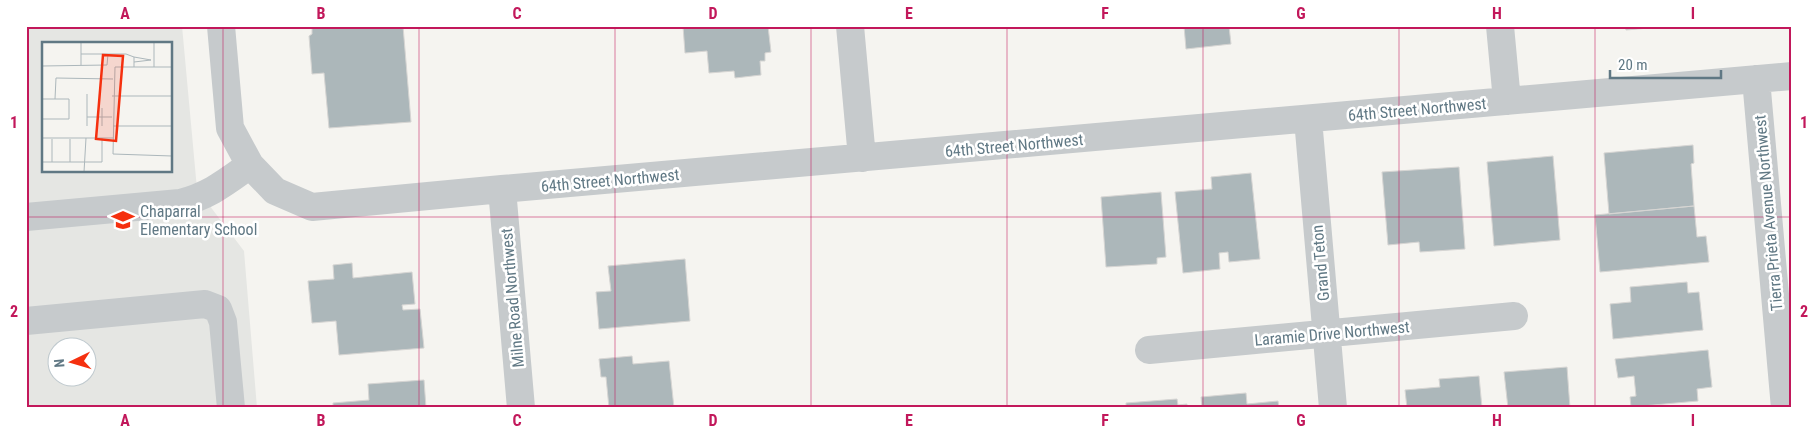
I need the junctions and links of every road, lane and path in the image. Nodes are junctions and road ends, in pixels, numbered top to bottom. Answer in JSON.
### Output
{"nodes":[{"id":1,"x":221,"y":26,"type":"edge"},
{"id":2,"x":850,"y":26,"type":"edge"},
{"id":3,"x":1500,"y":26,"type":"edge"},
{"id":4,"x":1792,"y":76,"type":"edge"},
{"id":5,"x":1756,"y":79,"type":"junction"},
{"id":6,"x":1507,"y":101,"type":"junction"},
{"id":7,"x":1308,"y":119,"type":"junction"},
{"id":8,"x":862,"y":158,"type":"junction"},
{"id":9,"x":250,"y":165,"type":"junction"},
{"id":10,"x":502,"y":189,"type":"junction"},
{"id":11,"x":26,"y":217,"type":"edge"},
{"id":12,"x":1784,"y":300,"type":"edge"},
{"id":13,"x":1514,"y":316,"type":"dead end"},
{"id":14,"x":26,"y":321,"type":"edge"},
{"id":15,"x":1326,"y":333,"type":"junction"},
{"id":16,"x":1149,"y":350,"type":"dead end"},
{"id":17,"x":231,"y":408,"type":"edge"},
{"id":18,"x":521,"y":408,"type":"edge"},
{"id":19,"x":1333,"y":408,"type":"edge"},
{"id":20,"x":1785,"y":408,"type":"edge"}],
"edges":[{"from":1,"to":9,"type":"street"},
{"from":2,"to":8,"type":"street"},
{"from":3,"to":6,"type":"street"},
{"from":4,"to":5,"type":"street","name":"64th Street Northwest"},
{"from":5,"to":6,"type":"street","name":"64th Street Northwest"},
{"from":5,"to":12,"type":"street","name":"Tierra Prieta Avenue Northwest"},
{"from":6,"to":7,"type":"street","name":"64th Street Northwest"},
{"from":7,"to":8,"type":"street","name":"64th Street Northwest"},
{"from":7,"to":15,"type":"street","name":"Grand Teton"},
{"from":8,"to":10,"type":"street","name":"64th Street Northwest"},
{"from":9,"to":10,"type":"street","name":"64th Street Northwest"},
{"from":9,"to":11,"type":"street"},
{"from":10,"to":18,"type":"street","name":"Milne Road Northwest"},
{"from":12,"to":20,"type":"street","name":"Tierra Prieta Avenue Northwest"},
{"from":13,"to":15,"type":"street","name":"Laramie Drive Northwest"},
{"from":14,"to":17,"type":"street"},
{"from":15,"to":16,"type":"street","name":"Laramie Drive Northwest"},
{"from":15,"to":19,"type":"street","name":"Grand Teton"}]}
